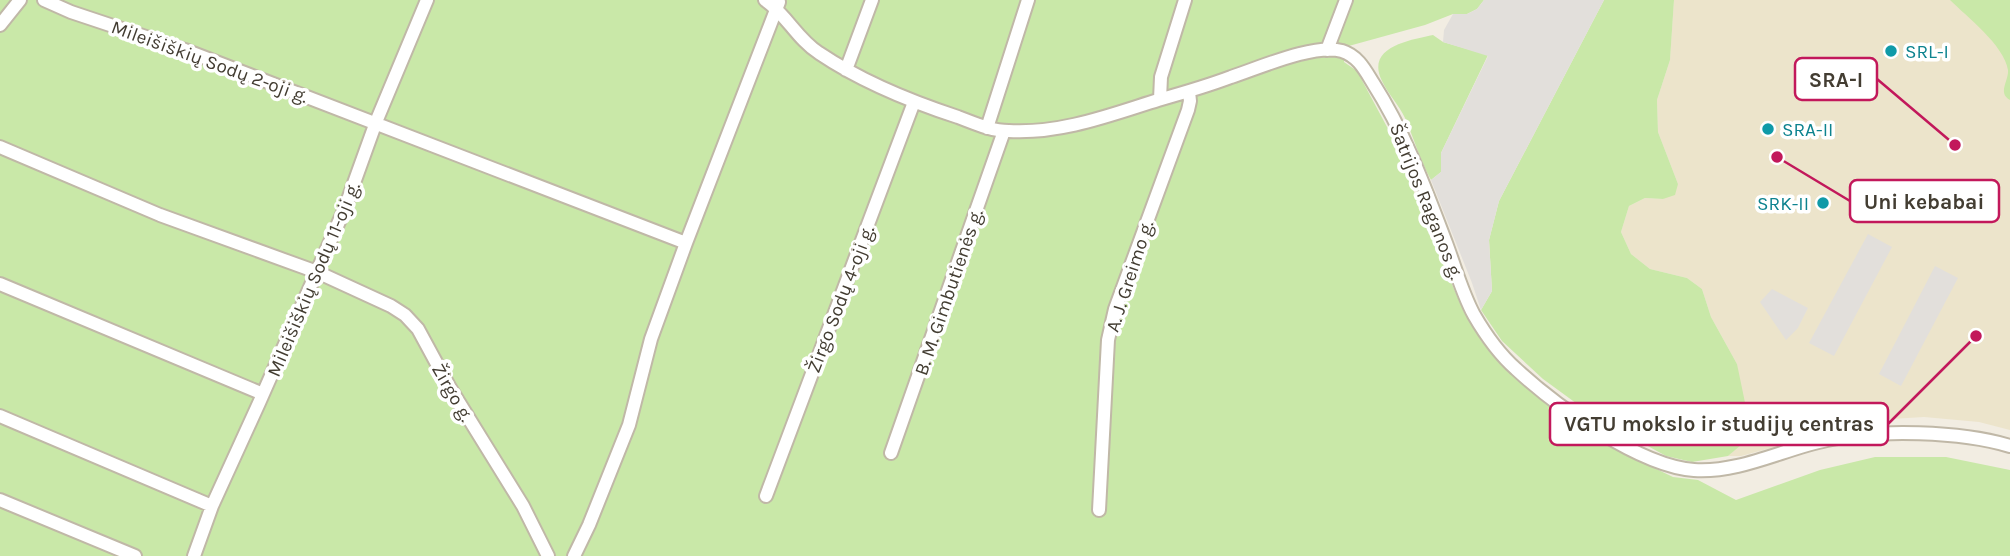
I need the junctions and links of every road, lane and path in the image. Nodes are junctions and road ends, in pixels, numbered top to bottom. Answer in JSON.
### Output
{"nodes":[{"id":1,"x":20,"y":0,"type":"edge"},
{"id":2,"x":44,"y":0,"type":"edge"},
{"id":3,"x":426,"y":0,"type":"edge"},
{"id":4,"x":765,"y":0,"type":"edge"},
{"id":5,"x":872,"y":0,"type":"edge"},
{"id":6,"x":1028,"y":0,"type":"edge"},
{"id":7,"x":1185,"y":0,"type":"edge"},
{"id":8,"x":1346,"y":0,"type":"edge"},
{"id":9,"x":778,"y":4,"type":"edge"},
{"id":10,"x":0,"y":24,"type":"edge"},
{"id":11,"x":1327,"y":50,"type":"junction"},
{"id":12,"x":846,"y":70,"type":"junction"},
{"id":13,"x":1189,"y":92,"type":"junction"},
{"id":14,"x":1160,"y":99,"type":"junction"},
{"id":15,"x":914,"y":102,"type":"junction"},
{"id":16,"x":376,"y":122,"type":"junction"},
{"id":17,"x":987,"y":128,"type":"junction"},
{"id":18,"x":1004,"y":131,"type":"junction"},
{"id":19,"x":0,"y":147,"type":"edge"},
{"id":20,"x":686,"y":243,"type":"junction"},
{"id":21,"x":317,"y":272,"type":"junction"},
{"id":22,"x":0,"y":284,"type":"edge"},
{"id":23,"x":263,"y":394,"type":"junction"},
{"id":24,"x":0,"y":416,"type":"edge"},
{"id":25,"x":2010,"y":446,"type":"edge"},
{"id":26,"x":891,"y":453,"type":"dead end"},
{"id":27,"x":766,"y":496,"type":"dead end"},
{"id":28,"x":0,"y":500,"type":"edge"},
{"id":29,"x":212,"y":506,"type":"junction"},
{"id":30,"x":1099,"y":510,"type":"dead end"},
{"id":31,"x":135,"y":556,"type":"edge"},
{"id":32,"x":194,"y":556,"type":"edge"},
{"id":33,"x":548,"y":556,"type":"edge"},
{"id":34,"x":574,"y":556,"type":"edge"}],
"edges":[{"from":1,"to":10,"type":"street"},
{"from":2,"to":16,"type":"street","name":"Mileišiškių Sodų 2-oji g."},
{"from":3,"to":16,"type":"street","name":"Mileišiškių Sodų 11-oji g."},
{"from":4,"to":9,"type":"street","name":"Šatrijos Raganos g."},
{"from":5,"to":12,"type":"street"},
{"from":6,"to":17,"type":"street"},
{"from":7,"to":14,"type":"street"},
{"from":8,"to":11,"type":"street"},
{"from":9,"to":12,"type":"street","name":"Šatrijos Raganos g."},
{"from":9,"to":20,"type":"street"},
{"from":11,"to":13,"type":"street","name":"Šatrijos Raganos g."},
{"from":11,"to":25,"type":"street","name":"Šatrijos Raganos g."},
{"from":12,"to":15,"type":"street","name":"Šatrijos Raganos g."},
{"from":13,"to":14,"type":"street","name":"Šatrijos Raganos g."},
{"from":13,"to":30,"type":"street","name":"A. J. Greimo g."},
{"from":14,"to":18,"type":"street","name":"Šatrijos Raganos g."},
{"from":15,"to":17,"type":"street","name":"Šatrijos Raganos g."},
{"from":15,"to":27,"type":"street","name":"Žirgo Sodų 4-oji g."},
{"from":16,"to":20,"type":"street"},
{"from":16,"to":21,"type":"street","name":"Mileišiškių Sodų 11-oji g."},
{"from":17,"to":18,"type":"street","name":"Šatrijos Raganos g."},
{"from":18,"to":26,"type":"street","name":"B. M. Gimbutienės g."},
{"from":19,"to":21,"type":"street","name":"Žirgo g."},
{"from":20,"to":34,"type":"street"},
{"from":21,"to":23,"type":"street","name":"Mileišiškių Sodų 11-oji g."},
{"from":21,"to":33,"type":"street","name":"Žirgo g."},
{"from":22,"to":23,"type":"street"},
{"from":23,"to":29,"type":"street","name":"Mileišiškių Sodų 11-oji g."},
{"from":24,"to":29,"type":"street"},
{"from":28,"to":31,"type":"street"},
{"from":29,"to":32,"type":"street","name":"Mileišiškių Sodų 11-oji g."}]}
